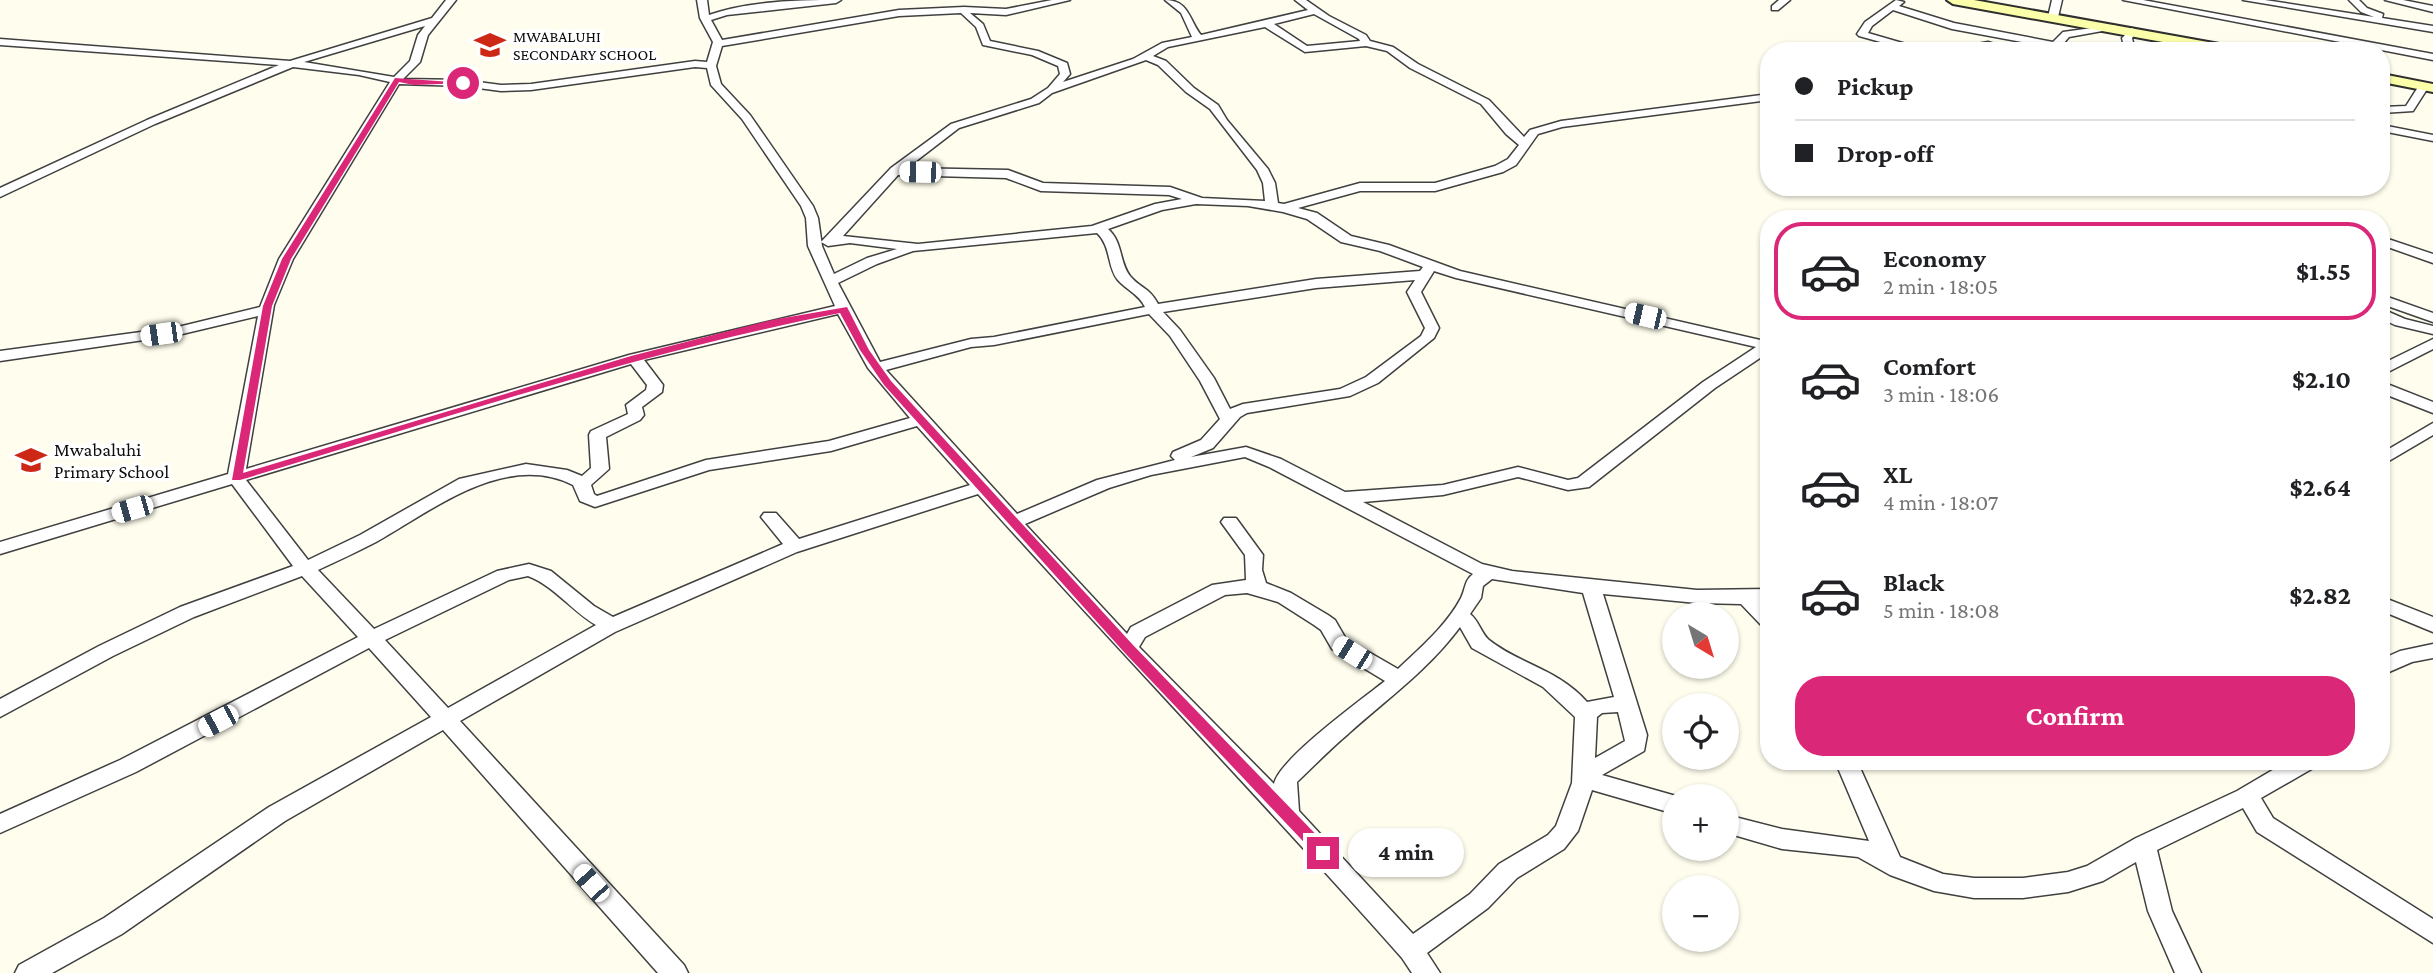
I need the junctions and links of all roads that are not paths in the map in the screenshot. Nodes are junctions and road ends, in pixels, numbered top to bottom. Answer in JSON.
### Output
{"nodes":[{"id":1,"x":451,"y":0,"type":"edge"},
{"id":2,"x":702,"y":0,"type":"edge"},
{"id":3,"x":836,"y":0,"type":"edge"},
{"id":4,"x":1065,"y":0,"type":"edge"},
{"id":5,"x":1170,"y":0,"type":"edge"},
{"id":6,"x":1300,"y":0,"type":"edge"},
{"id":7,"x":1785,"y":0,"type":"edge"},
{"id":8,"x":1902,"y":0,"type":"edge"},
{"id":9,"x":1953,"y":0,"type":"edge"},
{"id":10,"x":2057,"y":0,"type":"edge"},
{"id":11,"x":2128,"y":0,"type":"edge"},
{"id":12,"x":2166,"y":0,"type":"edge"},
{"id":13,"x":2248,"y":0,"type":"edge"},
{"id":14,"x":2354,"y":0,"type":"edge"},
{"id":15,"x":2390,"y":0,"type":"edge"},
{"id":16,"x":796,"y":5,"type":"junction"},
{"id":17,"x":2150,"y":5,"type":"junction"},
{"id":18,"x":2280,"y":5,"type":"junction"},
{"id":19,"x":1892,"y":7,"type":"junction"},
{"id":20,"x":1775,"y":8,"type":"dead end"},
{"id":21,"x":2433,"y":9,"type":"edge"},
{"id":22,"x":964,"y":10,"type":"junction"},
{"id":23,"x":1315,"y":11,"type":"junction"},
{"id":24,"x":869,"y":17,"type":"junction"},
{"id":25,"x":2053,"y":17,"type":"junction"},
{"id":26,"x":706,"y":19,"type":"junction"},
{"id":27,"x":435,"y":20,"type":"junction"},
{"id":28,"x":1267,"y":24,"type":"junction"},
{"id":29,"x":881,"y":27,"type":"dead end"},
{"id":30,"x":2265,"y":27,"type":"junction"},
{"id":31,"x":2406,"y":27,"type":"junction"},
{"id":32,"x":2114,"y":28,"type":"junction"},
{"id":33,"x":2132,"y":31,"type":"junction"},
{"id":34,"x":2432,"y":34,"type":"edge"},
{"id":35,"x":1199,"y":39,"type":"junction"},
{"id":36,"x":0,"y":42,"type":"edge"},
{"id":37,"x":1890,"y":42,"type":"edge"},
{"id":38,"x":2026,"y":42,"type":"edge"},
{"id":39,"x":2059,"y":42,"type":"edge"},
{"id":40,"x":2128,"y":42,"type":"edge"},
{"id":41,"x":2189,"y":42,"type":"edge"},
{"id":42,"x":2351,"y":42,"type":"edge"},
{"id":43,"x":1366,"y":43,"type":"junction"},
{"id":44,"x":718,"y":44,"type":"junction"},
{"id":45,"x":2390,"y":49,"type":"edge"},
{"id":46,"x":2403,"y":51,"type":"junction"},
{"id":47,"x":1146,"y":57,"type":"junction"},
{"id":48,"x":2433,"y":57,"type":"edge"},
{"id":49,"x":294,"y":63,"type":"junction"},
{"id":50,"x":711,"y":66,"type":"junction"},
{"id":51,"x":397,"y":79,"type":"junction"},
{"id":52,"x":2390,"y":80,"type":"edge"},
{"id":53,"x":2428,"y":87,"type":"edge"},
{"id":54,"x":1051,"y":90,"type":"junction"},
{"id":55,"x":1760,"y":98,"type":"edge"},
{"id":56,"x":2390,"y":110,"type":"edge"},
{"id":57,"x":2390,"y":130,"type":"edge"},
{"id":58,"x":2433,"y":138,"type":"edge"},
{"id":59,"x":1524,"y":143,"type":"junction"},
{"id":60,"x":895,"y":171,"type":"junction"},
{"id":61,"x":0,"y":193,"type":"edge"},
{"id":62,"x":1195,"y":201,"type":"junction"},
{"id":63,"x":1278,"y":207,"type":"junction"},
{"id":64,"x":1100,"y":229,"type":"junction"},
{"id":65,"x":833,"y":240,"type":"junction"},
{"id":66,"x":2390,"y":244,"type":"edge"},
{"id":67,"x":816,"y":246,"type":"junction"},
{"id":68,"x":913,"y":249,"type":"junction"},
{"id":69,"x":2433,"y":259,"type":"edge"},
{"id":70,"x":1427,"y":270,"type":"junction"},
{"id":71,"x":831,"y":281,"type":"junction"},
{"id":72,"x":2390,"y":302,"type":"edge"},
{"id":73,"x":1153,"y":308,"type":"junction"},
{"id":74,"x":843,"y":309,"type":"junction"},
{"id":75,"x":267,"y":310,"type":"junction"},
{"id":76,"x":2390,"y":317,"type":"edge"},
{"id":77,"x":2433,"y":318,"type":"edge"},
{"id":78,"x":2433,"y":330,"type":"edge"},
{"id":79,"x":2433,"y":343,"type":"edge"},
{"id":80,"x":1760,"y":344,"type":"edge"},
{"id":81,"x":1760,"y":352,"type":"edge"},
{"id":82,"x":0,"y":356,"type":"edge"},
{"id":83,"x":634,"y":358,"type":"junction"},
{"id":84,"x":2390,"y":366,"type":"edge"},
{"id":85,"x":876,"y":369,"type":"junction"},
{"id":86,"x":2390,"y":390,"type":"edge"},
{"id":87,"x":2433,"y":408,"type":"edge"},
{"id":88,"x":1229,"y":419,"type":"junction"},
{"id":89,"x":922,"y":420,"type":"junction"},
{"id":90,"x":2433,"y":428,"type":"edge"},
{"id":91,"x":2390,"y":455,"type":"edge"},
{"id":92,"x":1167,"y":467,"type":"junction"},
{"id":93,"x":236,"y":478,"type":"junction"},
{"id":94,"x":582,"y":484,"type":"junction"},
{"id":95,"x":980,"y":487,"type":"junction"},
{"id":96,"x":1342,"y":498,"type":"junction"},
{"id":97,"x":769,"y":517,"type":"dead end"},
{"id":98,"x":1014,"y":522,"type":"junction"},
{"id":99,"x":1230,"y":522,"type":"dead end"},
{"id":100,"x":795,"y":547,"type":"junction"},
{"id":101,"x":0,"y":548,"type":"edge"},
{"id":102,"x":306,"y":568,"type":"junction"},
{"id":103,"x":1488,"y":572,"type":"junction"},
{"id":104,"x":1257,"y":586,"type":"junction"},
{"id":105,"x":1591,"y":587,"type":"junction"},
{"id":106,"x":1760,"y":597,"type":"edge"},
{"id":107,"x":1747,"y":598,"type":"junction"},
{"id":108,"x":2390,"y":606,"type":"edge"},
{"id":109,"x":1760,"y":612,"type":"edge"},
{"id":110,"x":1458,"y":615,"type":"junction"},
{"id":111,"x":612,"y":625,"type":"junction"},
{"id":112,"x":2433,"y":625,"type":"edge"},
{"id":113,"x":1109,"y":626,"type":"junction"},
{"id":114,"x":1143,"y":629,"type":"junction"},
{"id":115,"x":370,"y":639,"type":"junction"},
{"id":116,"x":1128,"y":648,"type":"junction"},
{"id":117,"x":2433,"y":651,"type":"edge"},
{"id":118,"x":2390,"y":664,"type":"edge"},
{"id":119,"x":1399,"y":680,"type":"junction"},
{"id":120,"x":1627,"y":705,"type":"junction"},
{"id":121,"x":0,"y":709,"type":"edge"},
{"id":122,"x":1586,"y":715,"type":"junction"},
{"id":123,"x":444,"y":721,"type":"junction"},
{"id":124,"x":1850,"y":770,"type":"edge"},
{"id":125,"x":2292,"y":770,"type":"edge"},
{"id":126,"x":1286,"y":778,"type":"junction"},
{"id":127,"x":1254,"y":779,"type":"junction"},
{"id":128,"x":1584,"y":781,"type":"junction"},
{"id":129,"x":2248,"y":796,"type":"junction"},
{"id":130,"x":1662,"y":802,"type":"edge"},
{"id":131,"x":1288,"y":814,"type":"junction"},
{"id":132,"x":0,"y":824,"type":"edge"},
{"id":133,"x":1739,"y":827,"type":"edge"},
{"id":134,"x":2144,"y":845,"type":"junction"},
{"id":135,"x":1890,"y":862,"type":"junction"},
{"id":136,"x":2433,"y":932,"type":"edge"},
{"id":137,"x":1411,"y":950,"type":"junction"},
{"id":138,"x":28,"y":973,"type":"edge"},
{"id":139,"x":675,"y":973,"type":"edge"},
{"id":140,"x":1427,"y":973,"type":"edge"},
{"id":141,"x":2188,"y":973,"type":"edge"}],
"edges":[{"from":1,"to":27,"type":"street"},
{"from":2,"to":26,"type":"street"},
{"from":3,"to":16,"type":"street"},
{"from":4,"to":22,"type":"street"},
{"from":5,"to":35,"type":"street"},
{"from":6,"to":23,"type":"street"},
{"from":7,"to":20,"type":"street"},
{"from":8,"to":19,"type":"street"},
{"from":9,"to":25,"type":"street"},
{"from":10,"to":25,"type":"street"},
{"from":11,"to":17,"type":"street"},
{"from":12,"to":17,"type":"street"},
{"from":13,"to":18,"type":"street"},
{"from":14,"to":31,"type":"street"},
{"from":15,"to":21,"type":"street"},
{"from":16,"to":24,"type":"street"},
{"from":16,"to":26,"type":"street"},
{"from":17,"to":30,"type":"street"},
{"from":18,"to":30,"type":"street"},
{"from":18,"to":31,"type":"street"},
{"from":19,"to":37,"type":"street"},
{"from":19,"to":38,"type":"street"},
{"from":22,"to":24,"type":"street"},
{"from":22,"to":54,"type":"street"},
{"from":23,"to":28,"type":"street"},
{"from":23,"to":43,"type":"street"},
{"from":24,"to":29,"type":"street"},
{"from":24,"to":44,"type":"street"},
{"from":25,"to":32,"type":"street"},
{"from":26,"to":44,"type":"street"},
{"from":27,"to":49,"type":"street"},
{"from":27,"to":51,"type":"street"},
{"from":28,"to":35,"type":"street"},
{"from":28,"to":43,"type":"street"},
{"from":30,"to":42,"type":"street"},
{"from":31,"to":34,"type":"street"},
{"from":32,"to":33,"type":"street"},
{"from":32,"to":39,"type":"street"},
{"from":33,"to":40,"type":"street"},
{"from":33,"to":41,"type":"street"},
{"from":34,"to":46,"type":"street"},
{"from":35,"to":47,"type":"street"},
{"from":36,"to":49,"type":"street"},
{"from":43,"to":59,"type":"street"},
{"from":44,"to":50,"type":"street"},
{"from":45,"to":46,"type":"street"},
{"from":46,"to":48,"type":"street"},
{"from":47,"to":54,"type":"street"},
{"from":47,"to":63,"type":"street"},
{"from":49,"to":51,"type":"street"},
{"from":49,"to":61,"type":"street"},
{"from":50,"to":51,"type":"street"},
{"from":50,"to":67,"type":"street"},
{"from":51,"to":75,"type":"street"},
{"from":52,"to":53,"type":"street"},
{"from":53,"to":56,"type":"street"},
{"from":54,"to":60,"type":"street"},
{"from":55,"to":59,"type":"street"},
{"from":57,"to":58,"type":"street"},
{"from":59,"to":63,"type":"street"},
{"from":60,"to":62,"type":"street"},
{"from":60,"to":65,"type":"street"},
{"from":62,"to":63,"type":"street"},
{"from":62,"to":64,"type":"street"},
{"from":63,"to":70,"type":"street"},
{"from":64,"to":68,"type":"street"},
{"from":64,"to":73,"type":"street"},
{"from":65,"to":67,"type":"street"},
{"from":65,"to":68,"type":"street"},
{"from":66,"to":69,"type":"street"},
{"from":67,"to":71,"type":"street"},
{"from":68,"to":71,"type":"street"},
{"from":70,"to":73,"type":"street"},
{"from":70,"to":80,"type":"street"},
{"from":70,"to":88,"type":"street"},
{"from":71,"to":74,"type":"street"},
{"from":72,"to":77,"type":"street"},
{"from":73,"to":85,"type":"street"},
{"from":73,"to":88,"type":"street"},
{"from":74,"to":83,"type":"street"},
{"from":74,"to":85,"type":"street"},
{"from":75,"to":82,"type":"street"},
{"from":75,"to":93,"type":"street"},
{"from":76,"to":78,"type":"street"},
{"from":79,"to":84,"type":"street"},
{"from":81,"to":96,"type":"street"},
{"from":83,"to":93,"type":"street"},
{"from":83,"to":94,"type":"street"},
{"from":85,"to":89,"type":"street"},
{"from":86,"to":87,"type":"street"},
{"from":88,"to":92,"type":"street"},
{"from":89,"to":94,"type":"street"},
{"from":89,"to":95,"type":"street"},
{"from":90,"to":91,"type":"street"},
{"from":92,"to":96,"type":"street"},
{"from":92,"to":98,"type":"street"},
{"from":93,"to":101,"type":"street"},
{"from":93,"to":102,"type":"street"},
{"from":94,"to":102,"type":"street"},
{"from":95,"to":98,"type":"street"},
{"from":95,"to":100,"type":"street"},
{"from":96,"to":103,"type":"street"},
{"from":97,"to":100,"type":"street"},
{"from":98,"to":113,"type":"street"},
{"from":99,"to":104,"type":"street"},
{"from":100,"to":111,"type":"street"},
{"from":102,"to":115,"type":"street"},
{"from":102,"to":121,"type":"street"},
{"from":103,"to":105,"type":"street"},
{"from":103,"to":110,"type":"street"},
{"from":104,"to":114,"type":"street"},
{"from":104,"to":119,"type":"street"},
{"from":105,"to":107,"type":"street"},
{"from":105,"to":120,"type":"street"},
{"from":106,"to":107,"type":"street"},
{"from":107,"to":109,"type":"street"},
{"from":108,"to":112,"type":"street"},
{"from":110,"to":119,"type":"street"},
{"from":110,"to":122,"type":"street"},
{"from":111,"to":115,"type":"street"},
{"from":111,"to":123,"type":"street"},
{"from":113,"to":114,"type":"street"},
{"from":113,"to":116,"type":"street"},
{"from":114,"to":116,"type":"street"},
{"from":115,"to":123,"type":"street"},
{"from":115,"to":132,"type":"street"},
{"from":116,"to":127,"type":"street"},
{"from":117,"to":118,"type":"street"},
{"from":119,"to":126,"type":"street"},
{"from":120,"to":122,"type":"street"},
{"from":120,"to":128,"type":"street"},
{"from":122,"to":128,"type":"street"},
{"from":123,"to":138,"type":"street"},
{"from":123,"to":139,"type":"street"},
{"from":124,"to":135,"type":"street"},
{"from":125,"to":129,"type":"street"},
{"from":126,"to":127,"type":"street"},
{"from":126,"to":131,"type":"street"},
{"from":127,"to":131,"type":"street"},
{"from":128,"to":130,"type":"street"},
{"from":128,"to":137,"type":"street"},
{"from":129,"to":134,"type":"street"},
{"from":129,"to":136,"type":"street"},
{"from":131,"to":137,"type":"street"},
{"from":133,"to":135,"type":"street"},
{"from":134,"to":135,"type":"street"},
{"from":134,"to":141,"type":"street"},
{"from":137,"to":140,"type":"street"}]}
